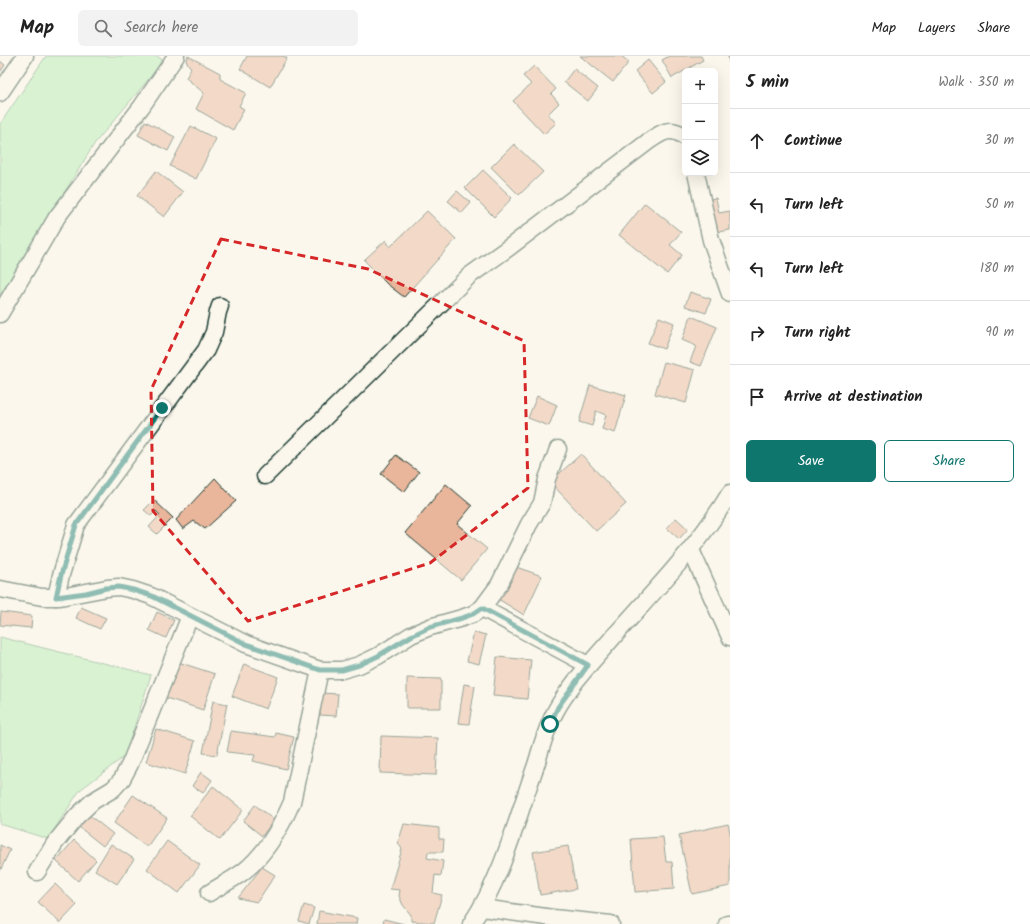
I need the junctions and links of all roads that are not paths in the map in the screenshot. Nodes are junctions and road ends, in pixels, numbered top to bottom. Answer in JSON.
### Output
{"nodes":[{"id":1,"x":25,"y":56,"type":"edge"},
{"id":2,"x":176,"y":56,"type":"edge"},
{"id":3,"x":0,"y":93,"type":"edge"},
{"id":4,"x":682,"y":135,"type":"edge"},
{"id":5,"x":697,"y":176,"type":"edge"},
{"id":6,"x":730,"y":294,"type":"edge"},
{"id":7,"x":220,"y":306,"type":"dead end"},
{"id":8,"x":0,"y":314,"type":"edge"},
{"id":9,"x":558,"y":449,"type":"dead end"},
{"id":10,"x":265,"y":476,"type":"dead end"},
{"id":11,"x":730,"y":493,"type":"edge"},
{"id":12,"x":691,"y":550,"type":"junction"},
{"id":13,"x":0,"y":589,"type":"edge"},
{"id":14,"x":56,"y":597,"type":"junction"},
{"id":15,"x":482,"y":608,"type":"junction"},
{"id":16,"x":190,"y":616,"type":"junction"},
{"id":17,"x":730,"y":637,"type":"edge"},
{"id":18,"x":588,"y":665,"type":"junction"},
{"id":19,"x":320,"y":670,"type":"junction"},
{"id":20,"x":37,"y":872,"type":"dead end"},
{"id":21,"x":209,"y":893,"type":"dead end"},
{"id":22,"x":482,"y":908,"type":"junction"},
{"id":23,"x":471,"y":924,"type":"edge"},
{"id":24,"x":612,"y":924,"type":"edge"}],
"edges":[{"from":1,"to":3,"type":"street"},
{"from":2,"to":8,"type":"street"},
{"from":4,"to":10,"type":"street"},
{"from":5,"to":6,"type":"street"},
{"from":7,"to":14,"type":"street"},
{"from":9,"to":15,"type":"street"},
{"from":11,"to":12,"type":"street"},
{"from":12,"to":17,"type":"street"},
{"from":12,"to":18,"type":"street"},
{"from":13,"to":14,"type":"street"},
{"from":14,"to":16,"type":"street"},
{"from":15,"to":18,"type":"street"},
{"from":15,"to":19,"type":"street"},
{"from":16,"to":19,"type":"street"},
{"from":16,"to":20,"type":"street"},
{"from":18,"to":22,"type":"street"},
{"from":19,"to":21,"type":"street"},
{"from":22,"to":23,"type":"street"},
{"from":22,"to":24,"type":"street"}]}
